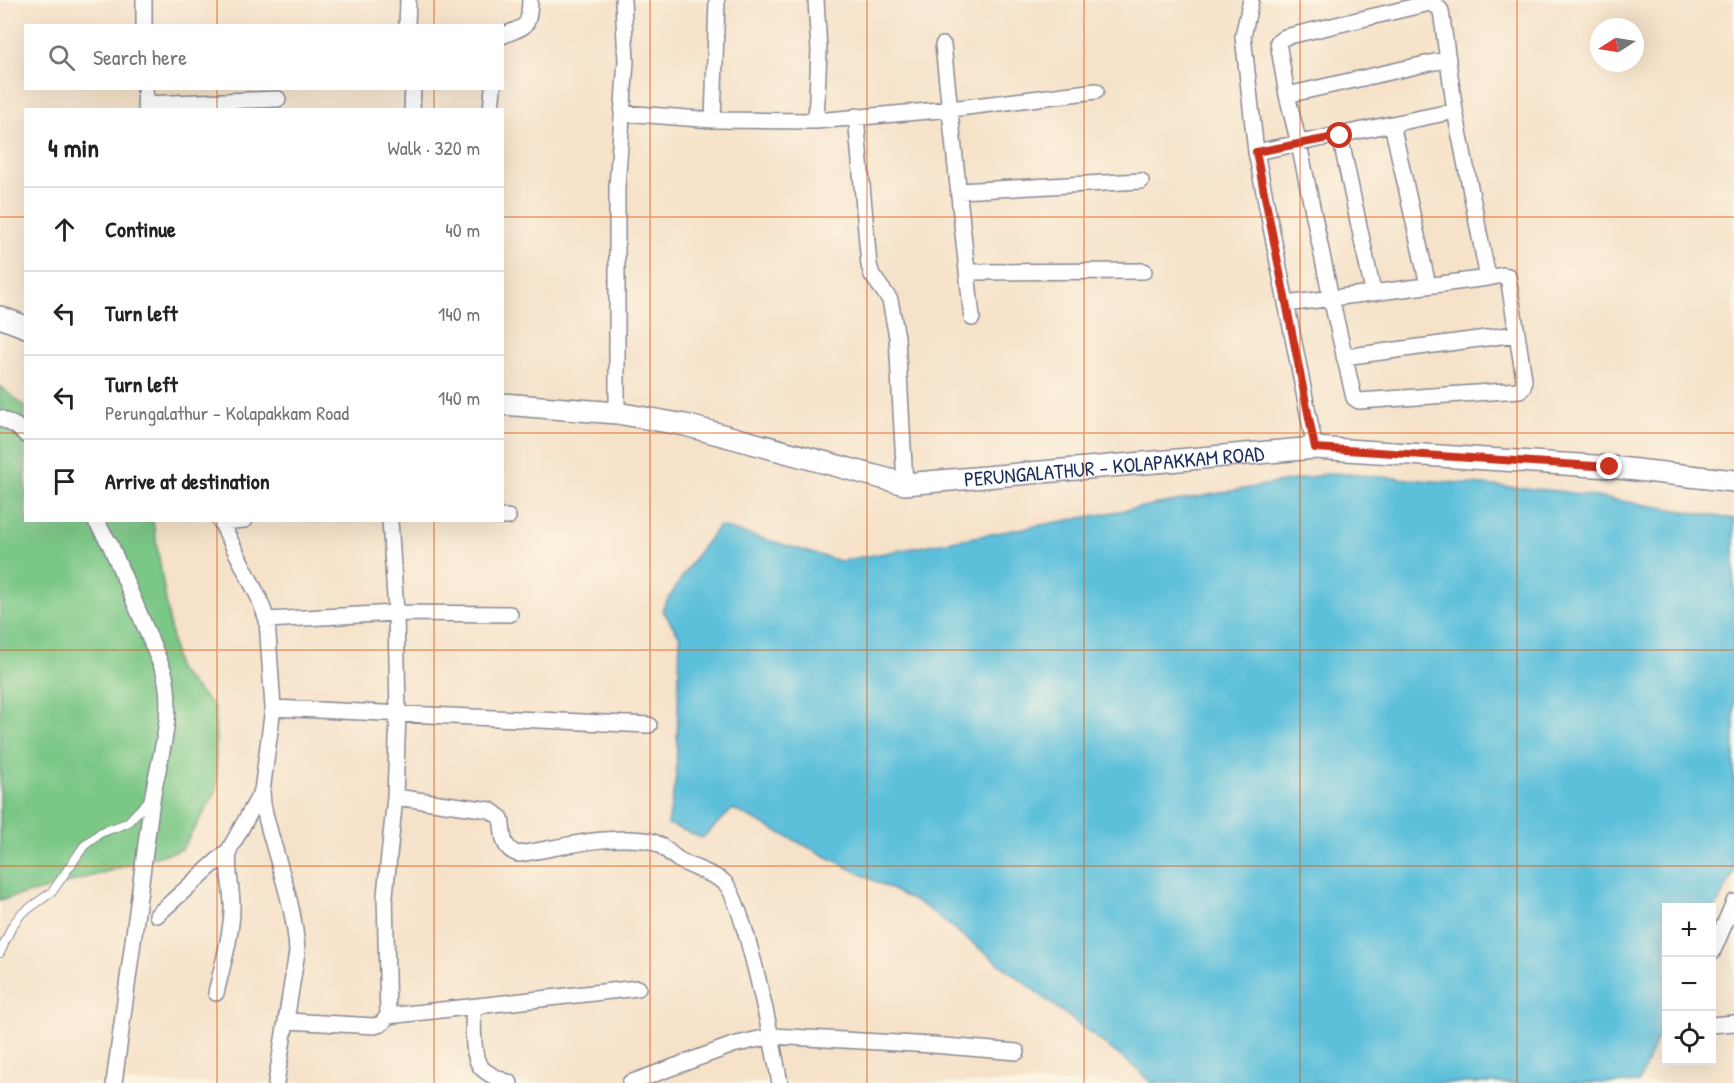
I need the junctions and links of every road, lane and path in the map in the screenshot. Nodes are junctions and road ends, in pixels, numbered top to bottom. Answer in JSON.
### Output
{"nodes":[{"id":1,"x":144,"y":0,"type":"edge"},
{"id":2,"x":408,"y":0,"type":"edge"},
{"id":3,"x":530,"y":0,"type":"edge"},
{"id":4,"x":623,"y":0,"type":"edge"},
{"id":5,"x":717,"y":0,"type":"edge"},
{"id":6,"x":816,"y":0,"type":"edge"},
{"id":7,"x":1251,"y":0,"type":"edge"},
{"id":8,"x":144,"y":24,"type":"edge"},
{"id":9,"x":407,"y":24,"type":"edge"},
{"id":10,"x":504,"y":35,"type":"edge"},
{"id":11,"x":943,"y":45,"type":"dead end"},
{"id":12,"x":1448,"y":59,"type":"junction"},
{"id":13,"x":145,"y":90,"type":"edge"},
{"id":14,"x":413,"y":90,"type":"edge"},
{"id":15,"x":493,"y":90,"type":"edge"},
{"id":16,"x":1096,"y":91,"type":"dead end"},
{"id":17,"x":1287,"y":95,"type":"junction"},
{"id":18,"x":278,"y":99,"type":"dead end"},
{"id":19,"x":146,"y":107,"type":"edge"},
{"id":20,"x":412,"y":108,"type":"edge"},
{"id":21,"x":491,"y":108,"type":"edge"},
{"id":22,"x":951,"y":109,"type":"junction"},
{"id":23,"x":1455,"y":111,"type":"junction"},
{"id":24,"x":623,"y":113,"type":"junction"},
{"id":25,"x":856,"y":116,"type":"junction"},
{"id":26,"x":713,"y":120,"type":"junction"},
{"id":27,"x":816,"y":121,"type":"junction"},
{"id":28,"x":1392,"y":124,"type":"junction"},
{"id":29,"x":1340,"y":136,"type":"junction"},
{"id":30,"x":1299,"y":144,"type":"junction"},
{"id":31,"x":1256,"y":152,"type":"junction"},
{"id":32,"x":1141,"y":181,"type":"dead end"},
{"id":33,"x":959,"y":191,"type":"junction"},
{"id":34,"x":1144,"y":271,"type":"dead end"},
{"id":35,"x":967,"y":272,"type":"junction"},
{"id":36,"x":1488,"y":278,"type":"junction"},
{"id":37,"x":1428,"y":285,"type":"junction"},
{"id":38,"x":1373,"y":292,"type":"junction"},
{"id":39,"x":1331,"y":298,"type":"junction"},
{"id":40,"x":1286,"y":304,"type":"junction"},
{"id":41,"x":0,"y":317,"type":"edge"},
{"id":42,"x":972,"y":318,"type":"dead end"},
{"id":43,"x":24,"y":326,"type":"edge"},
{"id":44,"x":1516,"y":334,"type":"junction"},
{"id":45,"x":1344,"y":357,"type":"junction"},
{"id":46,"x":504,"y":404,"type":"edge"},
{"id":47,"x":617,"y":413,"type":"junction"},
{"id":48,"x":0,"y":418,"type":"edge"},
{"id":49,"x":24,"y":433,"type":"edge"},
{"id":50,"x":1315,"y":448,"type":"junction"},
{"id":51,"x":1734,"y":481,"type":"edge"},
{"id":52,"x":905,"y":484,"type":"junction"},
{"id":53,"x":95,"y":522,"type":"edge"},
{"id":54,"x":221,"y":522,"type":"edge"},
{"id":55,"x":390,"y":522,"type":"edge"},
{"id":56,"x":396,"y":613,"type":"junction"},
{"id":57,"x":510,"y":614,"type":"dead end"},
{"id":58,"x":267,"y":620,"type":"junction"},
{"id":59,"x":273,"y":708,"type":"junction"},
{"id":60,"x":398,"y":713,"type":"junction"},
{"id":61,"x":649,"y":726,"type":"dead end"},
{"id":62,"x":262,"y":792,"type":"junction"},
{"id":63,"x":153,"y":795,"type":"junction"},
{"id":64,"x":395,"y":797,"type":"junction"},
{"id":65,"x":229,"y":850,"type":"junction"},
{"id":66,"x":1734,"y":902,"type":"edge"},
{"id":67,"x":157,"y":915,"type":"dead end"},
{"id":68,"x":1716,"y":944,"type":"edge"},
{"id":69,"x":0,"y":953,"type":"edge"},
{"id":70,"x":638,"y":988,"type":"dead end"},
{"id":71,"x":216,"y":993,"type":"dead end"},
{"id":72,"x":473,"y":1008,"type":"junction"},
{"id":73,"x":388,"y":1016,"type":"junction"},
{"id":74,"x":288,"y":1021,"type":"junction"},
{"id":75,"x":1734,"y":1023,"type":"edge"},
{"id":76,"x":1716,"y":1025,"type":"edge"},
{"id":77,"x":771,"y":1036,"type":"junction"},
{"id":78,"x":1017,"y":1052,"type":"dead end"},
{"id":79,"x":114,"y":1083,"type":"edge"},
{"id":80,"x":276,"y":1083,"type":"edge"},
{"id":81,"x":507,"y":1083,"type":"edge"},
{"id":82,"x":630,"y":1083,"type":"edge"},
{"id":83,"x":780,"y":1083,"type":"edge"}],
"edges":[{"from":1,"to":8,"type":"street"},
{"from":2,"to":9,"type":"street"},
{"from":3,"to":10,"type":"street"},
{"from":4,"to":24,"type":"street"},
{"from":5,"to":26,"type":"street"},
{"from":6,"to":27,"type":"street"},
{"from":7,"to":31,"type":"street"},
{"from":11,"to":22,"type":"street"},
{"from":12,"to":17,"type":"street"},
{"from":12,"to":17,"type":"street"},
{"from":12,"to":23,"type":"street"},
{"from":13,"to":19,"type":"street"},
{"from":14,"to":20,"type":"street"},
{"from":15,"to":21,"type":"street"},
{"from":16,"to":22,"type":"street"},
{"from":17,"to":30,"type":"street"},
{"from":18,"to":19,"type":"street"},
{"from":22,"to":25,"type":"street"},
{"from":22,"to":33,"type":"street"},
{"from":23,"to":28,"type":"street"},
{"from":23,"to":36,"type":"street"},
{"from":24,"to":26,"type":"street"},
{"from":24,"to":47,"type":"street"},
{"from":25,"to":27,"type":"street"},
{"from":25,"to":52,"type":"street"},
{"from":26,"to":27,"type":"street"},
{"from":28,"to":29,"type":"street"},
{"from":28,"to":37,"type":"street"},
{"from":29,"to":30,"type":"street"},
{"from":29,"to":38,"type":"street"},
{"from":30,"to":31,"type":"street"},
{"from":30,"to":39,"type":"street"},
{"from":31,"to":40,"type":"street"},
{"from":32,"to":33,"type":"street"},
{"from":33,"to":35,"type":"street"},
{"from":34,"to":35,"type":"street"},
{"from":35,"to":42,"type":"street"},
{"from":36,"to":37,"type":"street"},
{"from":36,"to":44,"type":"street"},
{"from":37,"to":38,"type":"street"},
{"from":38,"to":39,"type":"street"},
{"from":39,"to":40,"type":"street"},
{"from":39,"to":45,"type":"street"},
{"from":40,"to":50,"type":"street"},
{"from":41,"to":43,"type":"main road"},
{"from":44,"to":45,"type":"street"},
{"from":44,"to":45,"type":"street"},
{"from":46,"to":47,"type":"main road","name":"PERUNGALATHUR - KOLAPAKKAM ROAD"},
{"from":47,"to":52,"type":"main road","name":"PERUNGALATHUR - KOLAPAKKAM ROAD"},
{"from":48,"to":49,"type":"street"},
{"from":50,"to":51,"type":"main road","name":"PERUNGALATHUR - KOLAPAKKAM ROAD"},
{"from":50,"to":52,"type":"main road","name":"PERUNGALATHUR - KOLAPAKKAM ROAD"},
{"from":53,"to":63,"type":"street"},
{"from":54,"to":58,"type":"street"},
{"from":55,"to":56,"type":"street"},
{"from":56,"to":57,"type":"street"},
{"from":56,"to":58,"type":"street"},
{"from":56,"to":60,"type":"street"},
{"from":58,"to":59,"type":"street"},
{"from":59,"to":60,"type":"street"},
{"from":59,"to":62,"type":"street"},
{"from":60,"to":61,"type":"street"},
{"from":60,"to":64,"type":"street"},
{"from":62,"to":65,"type":"street"},
{"from":62,"to":74,"type":"street"},
{"from":63,"to":69,"type":"lane"},
{"from":63,"to":79,"type":"street"},
{"from":64,"to":73,"type":"street"},
{"from":64,"to":77,"type":"street"},
{"from":65,"to":67,"type":"street"},
{"from":65,"to":71,"type":"street"},
{"from":66,"to":68,"type":"street"},
{"from":70,"to":72,"type":"street"},
{"from":72,"to":73,"type":"street"},
{"from":72,"to":81,"type":"street"},
{"from":73,"to":74,"type":"street"},
{"from":74,"to":80,"type":"street"},
{"from":75,"to":76,"type":"street"},
{"from":77,"to":78,"type":"street"},
{"from":77,"to":82,"type":"street"},
{"from":77,"to":83,"type":"street"}]}
